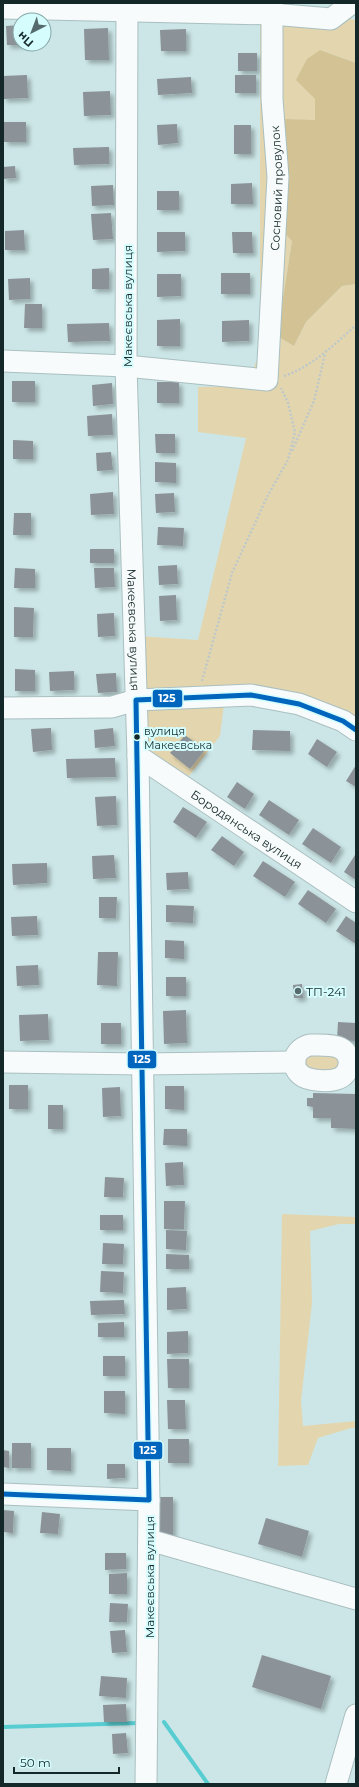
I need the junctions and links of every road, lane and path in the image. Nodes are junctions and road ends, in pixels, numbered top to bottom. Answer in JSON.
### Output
{"nodes":[{"id":1,"x":349,"y":3,"type":"edge"},
{"id":2,"x":127,"y":7,"type":"edge"},
{"id":3,"x":3,"y":8,"type":"edge"},
{"id":4,"x":272,"y":9,"type":"edge"},
{"id":5,"x":356,"y":325,"type":"edge"},
{"id":6,"x":325,"y":354,"type":"junction"},
{"id":7,"x":3,"y":361,"type":"edge"},
{"id":8,"x":126,"y":366,"type":"junction"},
{"id":9,"x":272,"y":380,"type":"junction"},
{"id":10,"x":288,"y":460,"type":"junction"},
{"id":11,"x":200,"y":697,"type":"junction"},
{"id":12,"x":136,"y":700,"type":"junction"},
{"id":13,"x":3,"y":708,"type":"edge"},
{"id":14,"x":356,"y":730,"type":"edge"},
{"id":15,"x":138,"y":756,"type":"junction"},
{"id":16,"x":356,"y":902,"type":"edge"},
{"id":17,"x":3,"y":1062,"type":"edge"},
{"id":18,"x":295,"y":1062,"type":"dead end"},
{"id":19,"x":142,"y":1064,"type":"junction"},
{"id":20,"x":3,"y":1494,"type":"edge"},
{"id":21,"x":149,"y":1500,"type":"junction"},
{"id":22,"x":149,"y":1540,"type":"junction"},
{"id":23,"x":356,"y":1599,"type":"edge"},
{"id":24,"x":356,"y":1715,"type":"edge"},
{"id":25,"x":350,"y":1757,"type":"edge"},
{"id":26,"x":146,"y":1784,"type":"edge"},
{"id":27,"x":336,"y":1784,"type":"edge"}],
"edges":[{"from":1,"to":4,"type":"street"},
{"from":2,"to":3,"type":"street"},
{"from":2,"to":4,"type":"street"},
{"from":2,"to":8,"type":"street","name":"Макеєвська вулиця"},
{"from":4,"to":9,"type":"street","name":"Сосновий провулок"},
{"from":5,"to":6,"type":"path"},
{"from":6,"to":9,"type":"path"},
{"from":6,"to":10,"type":"path"},
{"from":7,"to":8,"type":"street"},
{"from":8,"to":9,"type":"street"},
{"from":8,"to":12,"type":"street","name":"Макеєвська вулиця"},
{"from":9,"to":10,"type":"path"},
{"from":10,"to":11,"type":"path"},
{"from":11,"to":12,"type":"street"},
{"from":11,"to":14,"type":"street"},
{"from":12,"to":13,"type":"street"},
{"from":12,"to":15,"type":"street","name":"Макеєвська вулиця"},
{"from":15,"to":16,"type":"street","name":"Бородянська вулиця"},
{"from":15,"to":19,"type":"street","name":"Макеєвська вулиця"},
{"from":17,"to":19,"type":"street"},
{"from":18,"to":19,"type":"street"},
{"from":19,"to":21,"type":"street","name":"Макеєвська вулиця"},
{"from":20,"to":21,"type":"street"},
{"from":21,"to":22,"type":"street","name":"Макеєвська вулиця"},
{"from":22,"to":23,"type":"street"},
{"from":22,"to":26,"type":"street","name":"Макеєвська вулиця"},
{"from":24,"to":25,"type":"street"},
{"from":25,"to":27,"type":"street"}]}
